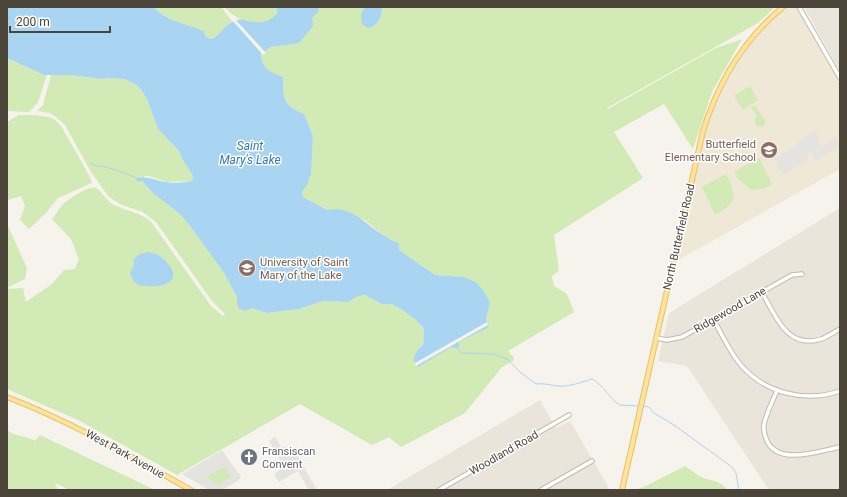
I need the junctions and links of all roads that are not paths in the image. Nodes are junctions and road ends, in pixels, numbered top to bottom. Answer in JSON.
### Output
{"nodes":[{"id":1,"x":783,"y":7,"type":"edge"},
{"id":2,"x":799,"y":7,"type":"edge"},
{"id":3,"x":840,"y":78,"type":"edge"},
{"id":4,"x":802,"y":274,"type":"dead end"},
{"id":5,"x":762,"y":292,"type":"junction"},
{"id":6,"x":714,"y":319,"type":"junction"},
{"id":7,"x":840,"y":329,"type":"edge"},
{"id":8,"x":657,"y":338,"type":"junction"},
{"id":9,"x":777,"y":390,"type":"junction"},
{"id":10,"x":840,"y":391,"type":"edge"},
{"id":11,"x":7,"y":397,"type":"edge"},
{"id":12,"x":569,"y":416,"type":"dead end"},
{"id":13,"x":840,"y":447,"type":"edge"},
{"id":14,"x":592,"y":461,"type":"dead end"},
{"id":15,"x":191,"y":490,"type":"edge"},
{"id":16,"x":439,"y":490,"type":"edge"},
{"id":17,"x":542,"y":490,"type":"edge"},
{"id":18,"x":622,"y":490,"type":"edge"}],
"edges":[{"from":1,"to":8,"type":"main road","name":"North Butterfield Road"},
{"from":2,"to":3,"type":"street"},
{"from":4,"to":5,"type":"street","name":"Ridgewood Lane"},
{"from":5,"to":6,"type":"street","name":"Ridgewood Lane"},
{"from":5,"to":7,"type":"street"},
{"from":6,"to":8,"type":"street","name":"Ridgewood Lane"},
{"from":6,"to":9,"type":"street"},
{"from":8,"to":18,"type":"main road","name":"North Butterfield Road"},
{"from":9,"to":10,"type":"street"},
{"from":9,"to":13,"type":"street"},
{"from":11,"to":15,"type":"main road","name":"West Park Avenue"},
{"from":12,"to":16,"type":"street","name":"Woodland Road"},
{"from":14,"to":17,"type":"street"}]}
